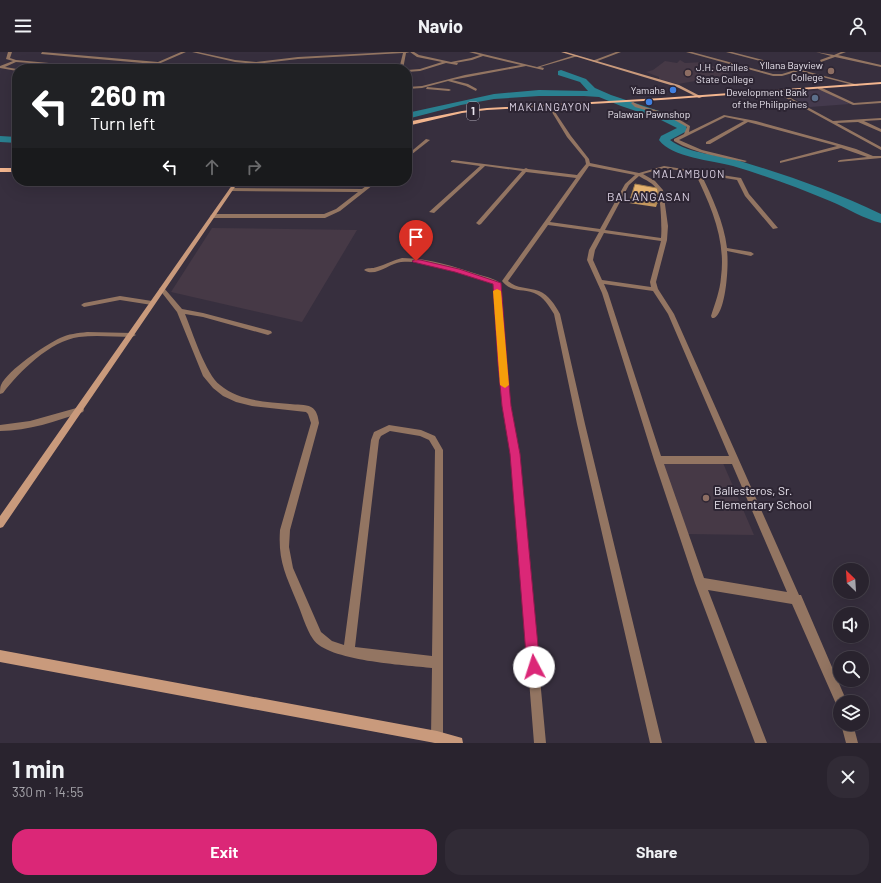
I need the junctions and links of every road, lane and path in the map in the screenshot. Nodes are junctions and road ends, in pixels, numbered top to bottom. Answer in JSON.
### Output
{"nodes":[{"id":1,"x":10,"y":52,"type":"edge"},
{"id":2,"x":184,"y":52,"type":"edge"},
{"id":3,"x":194,"y":52,"type":"edge"},
{"id":4,"x":296,"y":52,"type":"edge"},
{"id":5,"x":405,"y":52,"type":"edge"},
{"id":6,"x":408,"y":52,"type":"edge"},
{"id":7,"x":412,"y":52,"type":"edge"},
{"id":8,"x":471,"y":52,"type":"edge"},
{"id":9,"x":563,"y":52,"type":"edge"},
{"id":10,"x":619,"y":52,"type":"edge"},
{"id":11,"x":688,"y":52,"type":"edge"},
{"id":12,"x":818,"y":52,"type":"edge"},
{"id":13,"x":844,"y":52,"type":"edge"},
{"id":14,"x":42,"y":53,"type":"edge"},
{"id":15,"x":735,"y":53,"type":"edge"},
{"id":16,"x":728,"y":54,"type":"edge"},
{"id":17,"x":483,"y":55,"type":"junction"},
{"id":18,"x":576,"y":56,"type":"junction"},
{"id":19,"x":834,"y":56,"type":"junction"},
{"id":20,"x":722,"y":57,"type":"dead end"},
{"id":21,"x":298,"y":58,"type":"junction"},
{"id":22,"x":716,"y":58,"type":"junction"},
{"id":23,"x":16,"y":61,"type":"junction"},
{"id":24,"x":594,"y":61,"type":"junction"},
{"id":25,"x":446,"y":62,"type":"junction"},
{"id":26,"x":821,"y":62,"type":"dead end"},
{"id":27,"x":158,"y":63,"type":"joint"},
{"id":28,"x":256,"y":63,"type":"joint"},
{"id":29,"x":52,"y":64,"type":"edge"},
{"id":30,"x":402,"y":64,"type":"edge"},
{"id":31,"x":457,"y":64,"type":"dead end"},
{"id":32,"x":526,"y":65,"type":"junction"},
{"id":33,"x":881,"y":66,"type":"edge"},
{"id":34,"x":538,"y":68,"type":"junction"},
{"id":35,"x":12,"y":69,"type":"edge"},
{"id":36,"x":544,"y":69,"type":"dead end"},
{"id":37,"x":801,"y":70,"type":"junction"},
{"id":38,"x":412,"y":71,"type":"edge"},
{"id":39,"x":448,"y":80,"type":"junction"},
{"id":40,"x":881,"y":80,"type":"edge"},
{"id":41,"x":850,"y":82,"type":"junction"},
{"id":42,"x":881,"y":83,"type":"edge"},
{"id":43,"x":857,"y":85,"type":"junction"},
{"id":44,"x":422,"y":87,"type":"junction"},
{"id":45,"x":412,"y":88,"type":"edge"},
{"id":46,"x":819,"y":88,"type":"junction"},
{"id":47,"x":449,"y":90,"type":"dead end"},
{"id":48,"x":476,"y":90,"type":"dead end"},
{"id":49,"x":776,"y":91,"type":"junction"},
{"id":50,"x":695,"y":93,"type":"junction"},
{"id":51,"x":700,"y":97,"type":"junction"},
{"id":52,"x":640,"y":99,"type":"junction"},
{"id":53,"x":881,"y":102,"type":"edge"},
{"id":54,"x":633,"y":103,"type":"dead end"},
{"id":55,"x":550,"y":105,"type":"junction"},
{"id":56,"x":494,"y":108,"type":"junction"},
{"id":57,"x":881,"y":119,"type":"edge"},
{"id":58,"x":412,"y":120,"type":"edge"},
{"id":59,"x":859,"y":120,"type":"junction"},
{"id":60,"x":747,"y":121,"type":"junction"},
{"id":61,"x":833,"y":122,"type":"junction"},
{"id":62,"x":412,"y":123,"type":"edge"},
{"id":63,"x":881,"y":131,"type":"edge"},
{"id":64,"x":686,"y":135,"type":"junction"},
{"id":65,"x":428,"y":140,"type":"dead end"},
{"id":66,"x":708,"y":143,"type":"dead end"},
{"id":67,"x":840,"y":146,"type":"junction"},
{"id":68,"x":412,"y":148,"type":"edge"},
{"id":69,"x":418,"y":148,"type":"junction"},
{"id":70,"x":881,"y":150,"type":"edge"},
{"id":71,"x":412,"y":153,"type":"edge"},
{"id":72,"x":881,"y":157,"type":"edge"},
{"id":73,"x":873,"y":158,"type":"junction"},
{"id":74,"x":453,"y":161,"type":"dead end"},
{"id":75,"x":745,"y":161,"type":"dead end"},
{"id":76,"x":782,"y":162,"type":"dead end"},
{"id":77,"x":840,"y":162,"type":"dead end"},
{"id":78,"x":588,"y":164,"type":"junction"},
{"id":79,"x":484,"y":165,"type":"junction"},
{"id":80,"x":526,"y":169,"type":"junction"},
{"id":81,"x":0,"y":170,"type":"edge"},
{"id":82,"x":12,"y":170,"type":"edge"},
{"id":83,"x":697,"y":172,"type":"junction"},
{"id":84,"x":639,"y":174,"type":"junction"},
{"id":85,"x":579,"y":177,"type":"junction"},
{"id":86,"x":234,"y":186,"type":"edge"},
{"id":87,"x":369,"y":186,"type":"edge"},
{"id":88,"x":231,"y":190,"type":"junction"},
{"id":89,"x":362,"y":191,"type":"junction"},
{"id":90,"x":432,"y":212,"type":"dead end"},
{"id":91,"x":213,"y":216,"type":"junction"},
{"id":92,"x":479,"y":223,"type":"dead end"},
{"id":93,"x":546,"y":223,"type":"junction"},
{"id":94,"x":775,"y":228,"type":"dead end"},
{"id":95,"x":603,"y":230,"type":"junction"},
{"id":96,"x":664,"y":240,"type":"junction"},
{"id":97,"x":725,"y":249,"type":"junction"},
{"id":98,"x":751,"y":254,"type":"dead end"},
{"id":99,"x":367,"y":270,"type":"dead end"},
{"id":100,"x":501,"y":282,"type":"junction"},
{"id":101,"x":600,"y":282,"type":"junction"},
{"id":102,"x":162,"y":288,"type":"junction"},
{"id":103,"x":654,"y":289,"type":"junction"},
{"id":104,"x":152,"y":303,"type":"junction"},
{"id":105,"x":84,"y":305,"type":"dead end"},
{"id":106,"x":180,"y":311,"type":"junction"},
{"id":107,"x":714,"y":316,"type":"dead end"},
{"id":108,"x":268,"y":333,"type":"dead end"},
{"id":109,"x":132,"y":335,"type":"junction"},
{"id":110,"x":0,"y":391,"type":"edge"},
{"id":111,"x":80,"y":410,"type":"junction"},
{"id":112,"x":0,"y":428,"type":"edge"},
{"id":113,"x":658,"y":460,"type":"junction"},
{"id":114,"x":734,"y":460,"type":"junction"},
{"id":115,"x":0,"y":524,"type":"edge"},
{"id":116,"x":700,"y":583,"type":"junction"},
{"id":117,"x":797,"y":598,"type":"junction"},
{"id":118,"x":349,"y":652,"type":"junction"},
{"id":119,"x":0,"y":656,"type":"edge"},
{"id":120,"x":437,"y":663,"type":"junction"},
{"id":121,"x":838,"y":695,"type":"edge"},
{"id":122,"x":849,"y":731,"type":"edge"},
{"id":123,"x":437,"y":737,"type":"junction"},
{"id":124,"x":457,"y":743,"type":"edge"},
{"id":125,"x":540,"y":743,"type":"edge"},
{"id":126,"x":656,"y":743,"type":"edge"},
{"id":127,"x":762,"y":743,"type":"edge"},
{"id":128,"x":852,"y":743,"type":"edge"}],
"edges":[{"from":1,"to":23,"type":"street"},
{"from":2,"to":27,"type":"street"},
{"from":3,"to":28,"type":"street"},
{"from":4,"to":21,"type":"street"},
{"from":5,"to":6,"type":"street"},
{"from":5,"to":21,"type":"street"},
{"from":5,"to":30,"type":"street"},
{"from":7,"to":25,"type":"street"},
{"from":8,"to":17,"type":"street"},
{"from":9,"to":18,"type":"street"},
{"from":10,"to":24,"type":"street"},
{"from":11,"to":22,"type":"street"},
{"from":12,"to":19,"type":"street"},
{"from":13,"to":19,"type":"street"},
{"from":14,"to":27,"type":"street"},
{"from":15,"to":16,"type":"street"},
{"from":15,"to":37,"type":"street"},
{"from":17,"to":25,"type":"street"},
{"from":17,"to":32,"type":"street"},
{"from":18,"to":24,"type":"street"},
{"from":18,"to":34,"type":"street"},
{"from":19,"to":26,"type":"street"},
{"from":19,"to":33,"type":"street"},
{"from":20,"to":22,"type":"street"},
{"from":21,"to":28,"type":"street"},
{"from":22,"to":37,"type":"street"},
{"from":23,"to":29,"type":"street"},
{"from":23,"to":35,"type":"street"},
{"from":24,"to":50,"type":"street"},
{"from":25,"to":31,"type":"street"},
{"from":25,"to":38,"type":"street"},
{"from":32,"to":34,"type":"street"},
{"from":32,"to":39,"type":"street"},
{"from":34,"to":36,"type":"street"},
{"from":37,"to":41,"type":"street"},
{"from":39,"to":44,"type":"street"},
{"from":39,"to":48,"type":"street"},
{"from":40,"to":41,"type":"main road","number":"1"},
{"from":41,"to":43,"type":"street"},
{"from":41,"to":50,"type":"main road","number":"1"},
{"from":42,"to":43,"type":"main road","number":"1"},
{"from":43,"to":46,"type":"main road","number":"1"},
{"from":44,"to":45,"type":"street"},
{"from":44,"to":47,"type":"street"},
{"from":46,"to":49,"type":"main road","number":"1"},
{"from":46,"to":53,"type":"street"},
{"from":49,"to":51,"type":"main road","number":"1"},
{"from":49,"to":61,"type":"street"},
{"from":50,"to":51,"type":"street"},
{"from":50,"to":52,"type":"main road","number":"1"},
{"from":51,"to":52,"type":"main road","number":"1"},
{"from":52,"to":55,"type":"main road","number":"1"},
{"from":54,"to":64,"type":"street"},
{"from":55,"to":56,"type":"main road","number":"1"},
{"from":55,"to":78,"type":"street"},
{"from":56,"to":58,"type":"main road","number":"1"},
{"from":56,"to":62,"type":"main road","number":"1"},
{"from":57,"to":59,"type":"street"},
{"from":59,"to":61,"type":"street"},
{"from":59,"to":63,"type":"street"},
{"from":60,"to":64,"type":"street"},
{"from":60,"to":66,"type":"street"},
{"from":60,"to":67,"type":"street"},
{"from":61,"to":70,"type":"street"},
{"from":64,"to":75,"type":"street"},
{"from":65,"to":69,"type":"street"},
{"from":67,"to":73,"type":"street"},
{"from":67,"to":76,"type":"street"},
{"from":68,"to":69,"type":"street"},
{"from":69,"to":71,"type":"street"},
{"from":72,"to":73,"type":"street"},
{"from":73,"to":77,"type":"street"},
{"from":74,"to":79,"type":"street"},
{"from":78,"to":84,"type":"street"},
{"from":78,"to":85,"type":"street"},
{"from":79,"to":80,"type":"street"},
{"from":79,"to":90,"type":"street"},
{"from":80,"to":85,"type":"street"},
{"from":80,"to":92,"type":"street"},
{"from":81,"to":82,"type":"main road"},
{"from":83,"to":84,"type":"street"},
{"from":83,"to":94,"type":"street"},
{"from":83,"to":97,"type":"street"},
{"from":84,"to":95,"type":"street"},
{"from":84,"to":96,"type":"street"},
{"from":85,"to":93,"type":"street"},
{"from":86,"to":88,"type":"street"},
{"from":87,"to":89,"type":"street"},
{"from":88,"to":89,"type":"street"},
{"from":88,"to":91,"type":"street"},
{"from":89,"to":91,"type":"street"},
{"from":91,"to":102,"type":"street"},
{"from":93,"to":95,"type":"street"},
{"from":93,"to":100,"type":"street"},
{"from":95,"to":96,"type":"street"},
{"from":95,"to":101,"type":"street"},
{"from":96,"to":103,"type":"street"},
{"from":97,"to":98,"type":"street"},
{"from":97,"to":107,"type":"street"},
{"from":99,"to":100,"type":"street"},
{"from":100,"to":125,"type":"street"},
{"from":100,"to":126,"type":"street"},
{"from":101,"to":103,"type":"street"},
{"from":101,"to":113,"type":"street"},
{"from":102,"to":104,"type":"street"},
{"from":102,"to":106,"type":"street"},
{"from":103,"to":114,"type":"street"},
{"from":104,"to":105,"type":"street"},
{"from":104,"to":109,"type":"street"},
{"from":106,"to":108,"type":"street"},
{"from":106,"to":118,"type":"street"},
{"from":109,"to":110,"type":"street"},
{"from":109,"to":111,"type":"street"},
{"from":111,"to":112,"type":"street"},
{"from":111,"to":115,"type":"street"},
{"from":113,"to":114,"type":"street"},
{"from":113,"to":116,"type":"street"},
{"from":114,"to":117,"type":"street"},
{"from":116,"to":117,"type":"street"},
{"from":116,"to":127,"type":"street"},
{"from":117,"to":121,"type":"street"},
{"from":118,"to":120,"type":"street"},
{"from":118,"to":120,"type":"street"},
{"from":119,"to":123,"type":"street"},
{"from":120,"to":123,"type":"street"},
{"from":122,"to":128,"type":"street"},
{"from":123,"to":124,"type":"street"}]}
